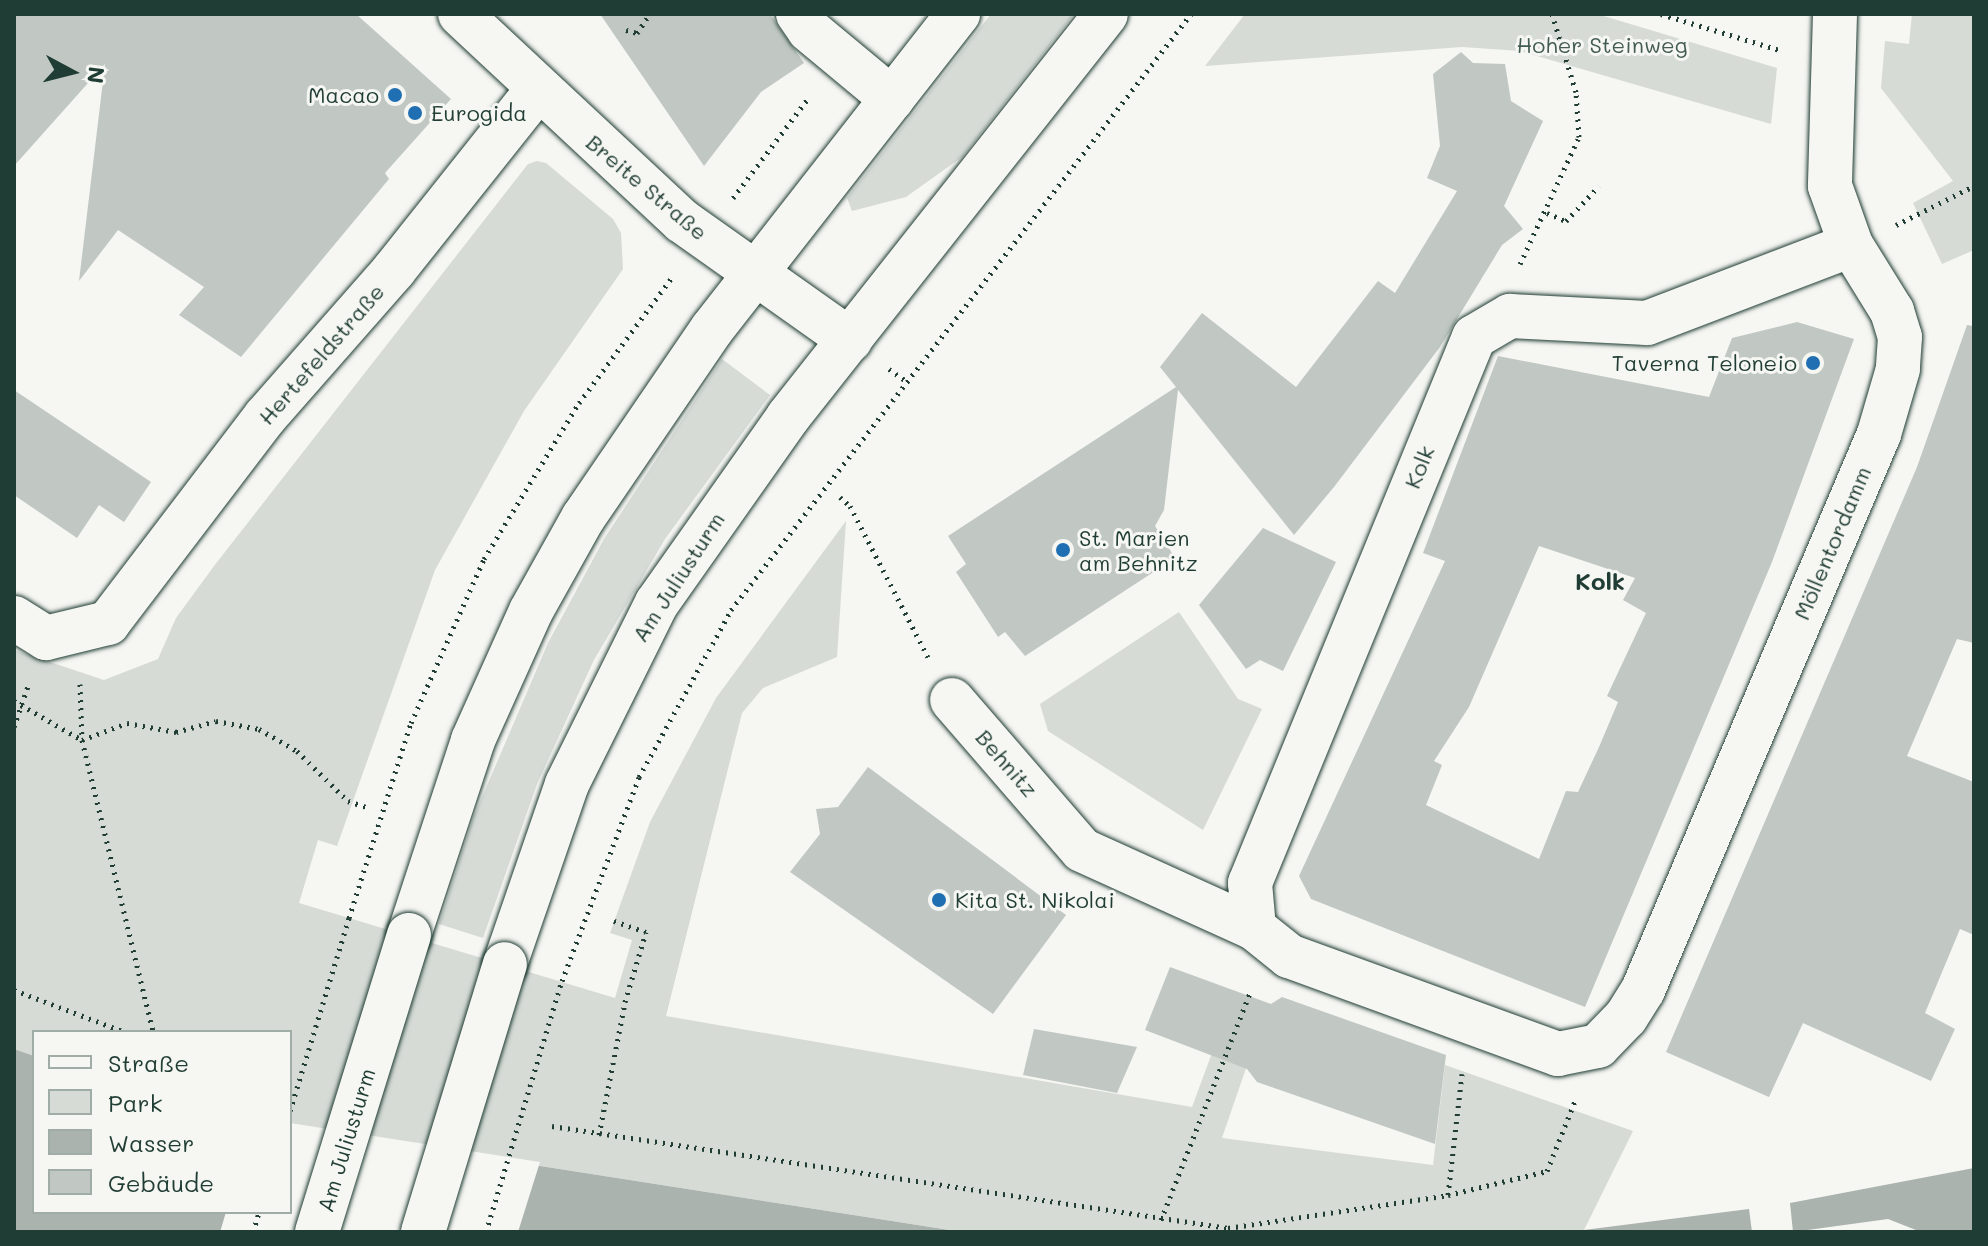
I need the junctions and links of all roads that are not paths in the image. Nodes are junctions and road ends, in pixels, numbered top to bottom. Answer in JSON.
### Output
{"nodes":[{"id":1,"x":460,"y":14,"type":"edge"},
{"id":2,"x":798,"y":14,"type":"edge"},
{"id":3,"x":958,"y":14,"type":"edge"},
{"id":4,"x":1106,"y":14,"type":"edge"},
{"id":5,"x":1835,"y":14,"type":"edge"},
{"id":6,"x":538,"y":89,"type":"junction"},
{"id":7,"x":892,"y":99,"type":"junction"},
{"id":8,"x":1851,"y":245,"type":"junction"},
{"id":9,"x":758,"y":271,"type":"junction"},
{"id":10,"x":850,"y":340,"type":"junction"},
{"id":11,"x":14,"y":618,"type":"edge"},
{"id":12,"x":952,"y":700,"type":"road end"},
{"id":13,"x":1254,"y":928,"type":"junction"},
{"id":14,"x":317,"y":1232,"type":"edge"},
{"id":15,"x":423,"y":1232,"type":"edge"}],
"edges":[{"from":1,"to":6,"type":"street","name":"Breite Straße"},
{"from":2,"to":7,"type":"street"},
{"from":3,"to":7,"type":"street","name":"Am Juliusturm"},
{"from":4,"to":10,"type":"street","name":"Am Juliusturm"},
{"from":5,"to":8,"type":"street","name":"Möllentordamm"},
{"from":6,"to":9,"type":"street","name":"Breite Straße"},
{"from":6,"to":11,"type":"street","name":"Hertefeldstraße"},
{"from":7,"to":9,"type":"street","name":"Am Juliusturm"},
{"from":8,"to":13,"type":"street","name":"Kolk"},
{"from":8,"to":13,"type":"street","name":"Möllentordamm"},
{"from":9,"to":10,"type":"street","name":"Breite Straße"},
{"from":9,"to":14,"type":"street","name":"Am Juliusturm","bridge":true},
{"from":10,"to":15,"type":"street","name":"Am Juliusturm","bridge":true},
{"from":12,"to":13,"type":"street","name":"Behnitz"}]}
